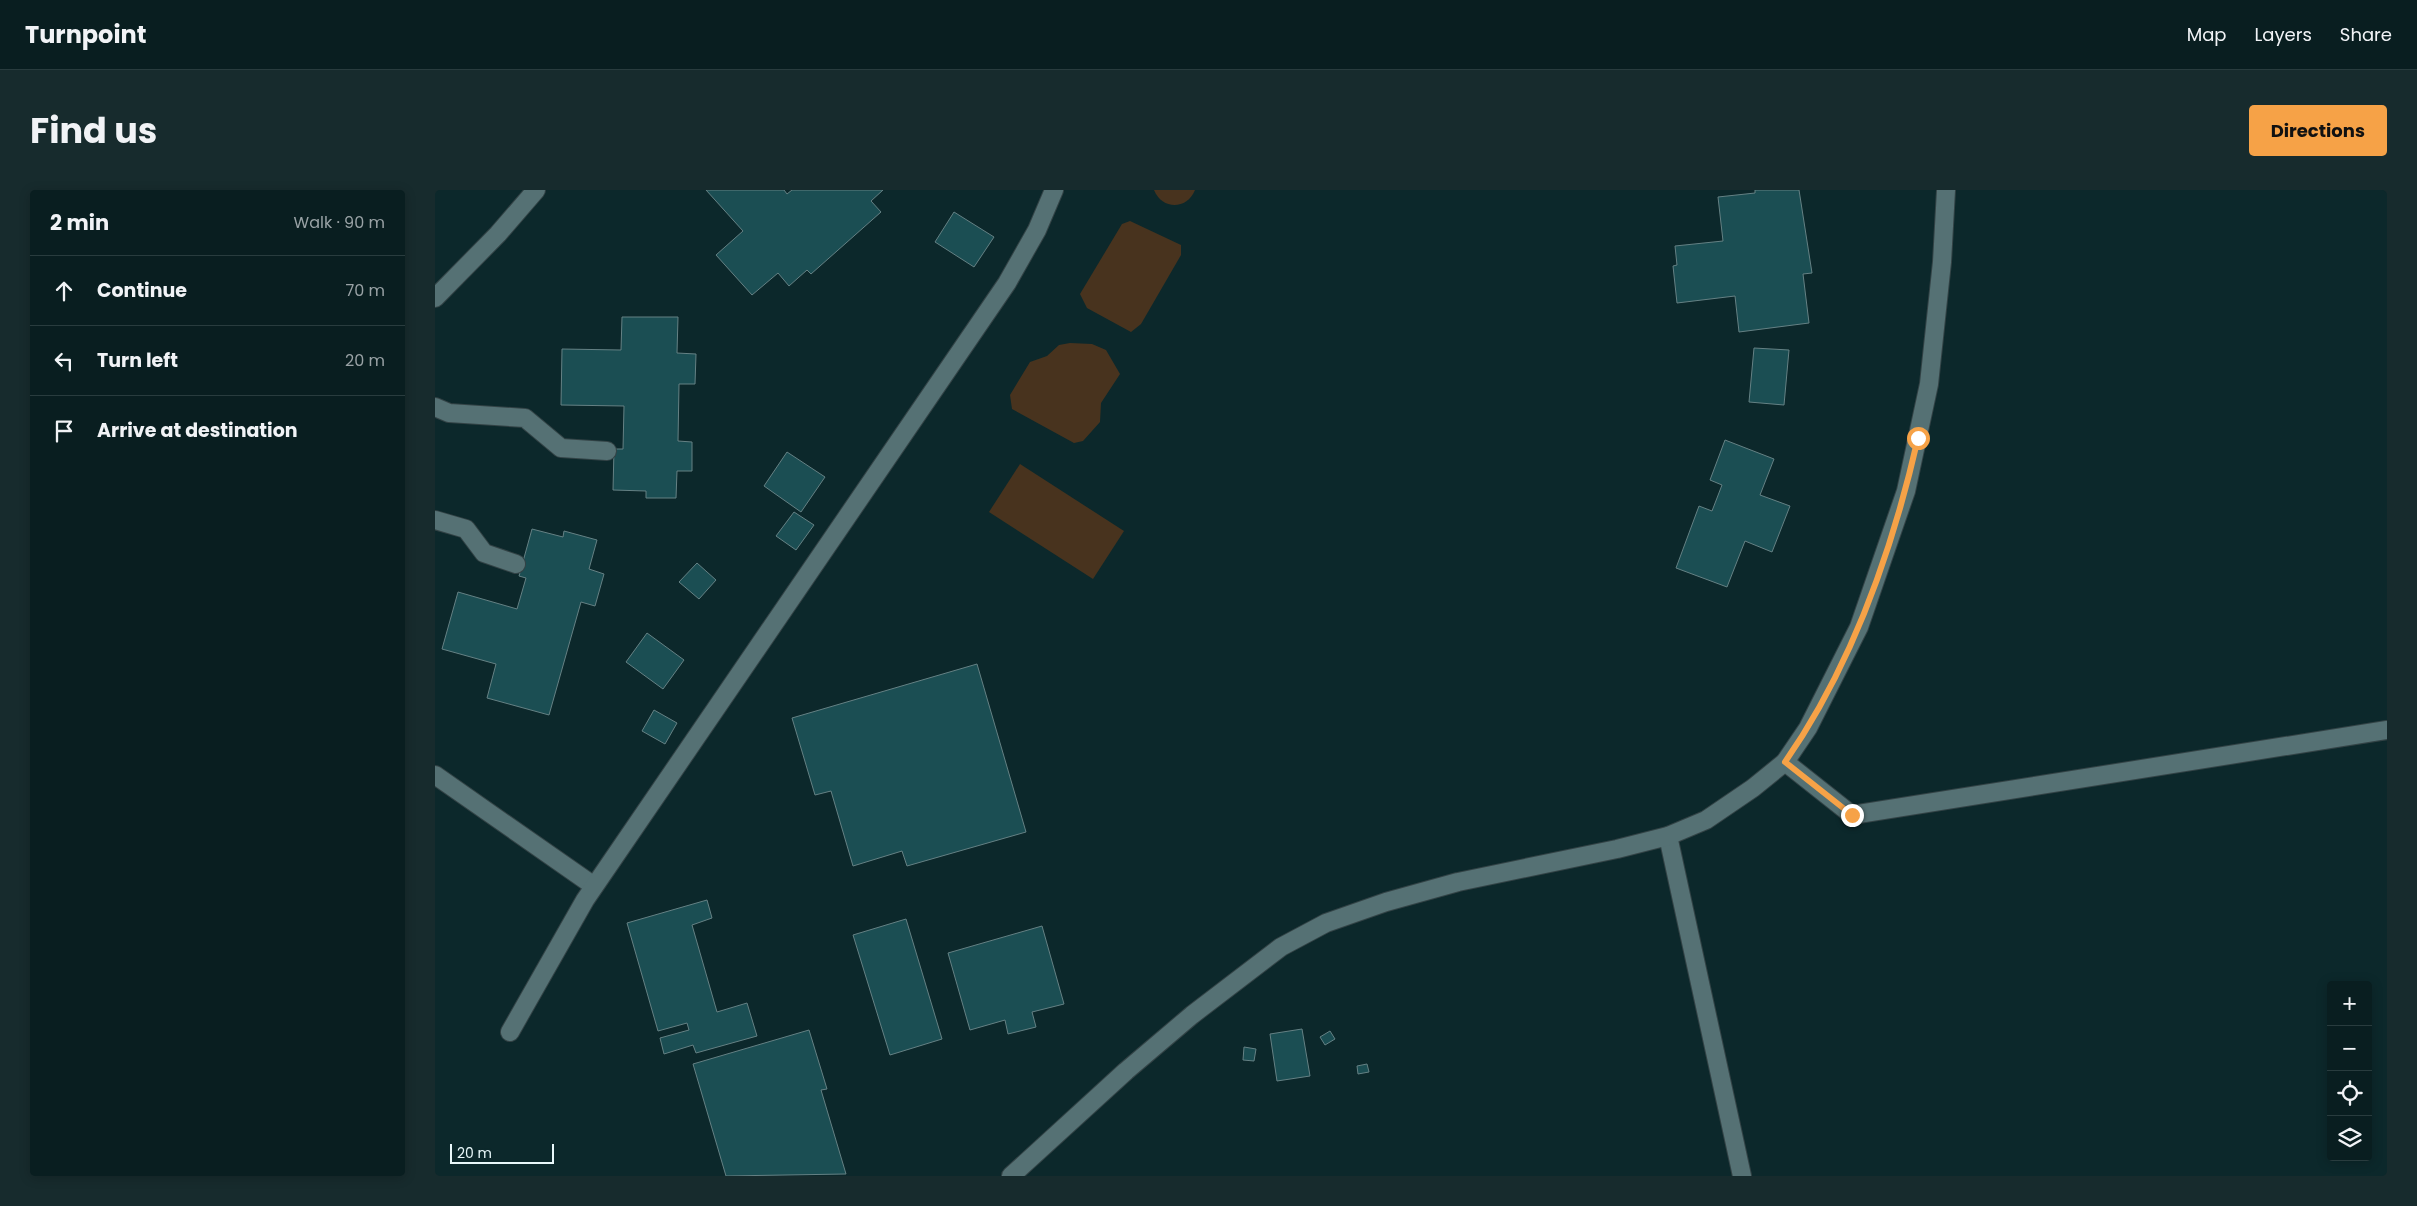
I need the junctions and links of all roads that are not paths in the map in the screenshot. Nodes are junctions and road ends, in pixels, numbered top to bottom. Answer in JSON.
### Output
{"nodes":[{"id":1,"x":536,"y":190,"type":"edge"},
{"id":2,"x":1054,"y":190,"type":"edge"},
{"id":3,"x":1946,"y":190,"type":"edge"},
{"id":4,"x":435,"y":298,"type":"edge"},
{"id":5,"x":435,"y":407,"type":"edge"},
{"id":6,"x":607,"y":451,"type":"dead end"},
{"id":7,"x":435,"y":520,"type":"edge"},
{"id":8,"x":516,"y":564,"type":"dead end"},
{"id":9,"x":2387,"y":730,"type":"edge"},
{"id":10,"x":1785,"y":762,"type":"junction"},
{"id":11,"x":435,"y":775,"type":"edge"},
{"id":12,"x":1668,"y":836,"type":"junction"},
{"id":13,"x":594,"y":886,"type":"junction"},
{"id":14,"x":510,"y":1032,"type":"dead end"},
{"id":15,"x":1011,"y":1176,"type":"edge"},
{"id":16,"x":1742,"y":1176,"type":"edge"}],
"edges":[{"from":1,"to":4,"type":"lane"},
{"from":2,"to":13,"type":"lane"},
{"from":3,"to":10,"type":"lane"},
{"from":5,"to":6,"type":"lane"},
{"from":7,"to":8,"type":"lane"},
{"from":9,"to":10,"type":"lane"},
{"from":10,"to":12,"type":"lane"},
{"from":11,"to":13,"type":"lane"},
{"from":12,"to":15,"type":"lane"},
{"from":12,"to":16,"type":"lane"},
{"from":13,"to":14,"type":"lane"}]}
